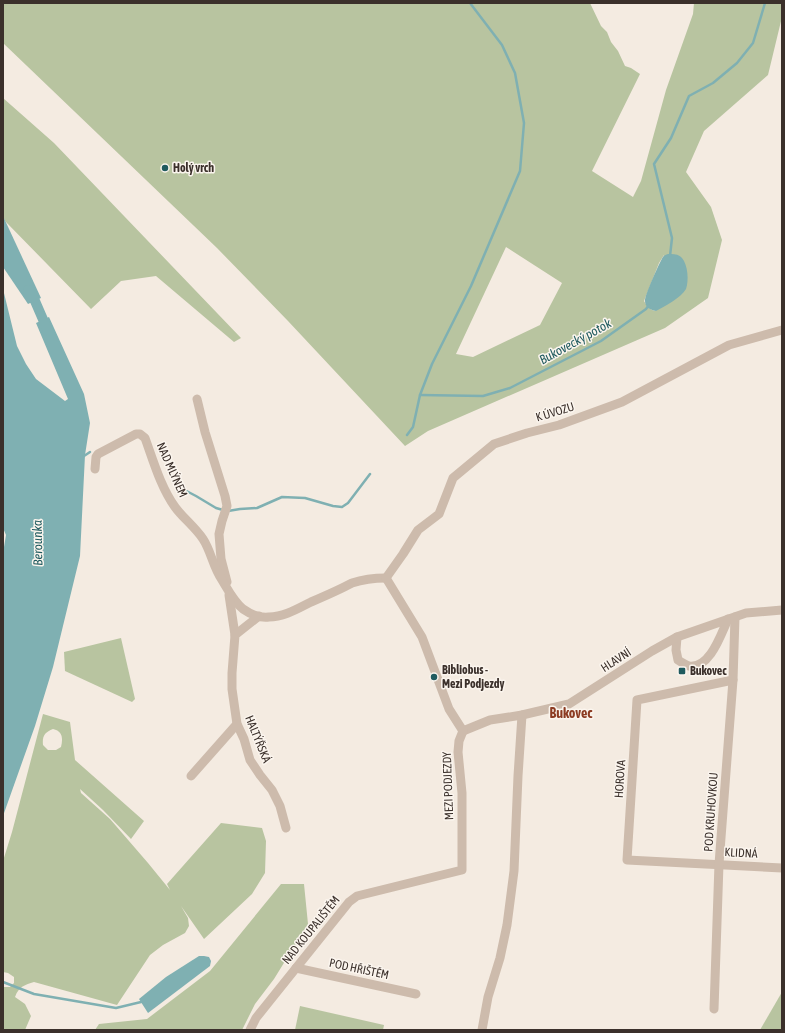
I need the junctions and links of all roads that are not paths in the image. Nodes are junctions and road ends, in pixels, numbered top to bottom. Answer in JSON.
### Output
{"nodes":[{"id":1,"x":782,"y":330,"type":"edge"},
{"id":2,"x":197,"y":399,"type":"dead end"},
{"id":3,"x":95,"y":469,"type":"dead end"},
{"id":4,"x":386,"y":578,"type":"junction"},
{"id":5,"x":228,"y":590,"type":"junction"},
{"id":6,"x":782,"y":610,"type":"edge"},
{"id":7,"x":259,"y":616,"type":"junction"},
{"id":8,"x":731,"y":618,"type":"junction"},
{"id":9,"x":235,"y":635,"type":"junction"},
{"id":10,"x":677,"y":637,"type":"junction"},
{"id":11,"x":733,"y":680,"type":"junction"},
{"id":12,"x":522,"y":715,"type":"junction"},
{"id":13,"x":237,"y":724,"type":"junction"},
{"id":14,"x":462,"y":731,"type":"junction"},
{"id":15,"x":191,"y":776,"type":"dead end"},
{"id":16,"x":286,"y":828,"type":"dead end"},
{"id":17,"x":627,"y":860,"type":"joint"},
{"id":18,"x":719,"y":864,"type":"junction"},
{"id":19,"x":782,"y":868,"type":"edge"},
{"id":20,"x":462,"y":870,"type":"joint"},
{"id":21,"x":296,"y":968,"type":"junction"},
{"id":22,"x":416,"y":994,"type":"dead end"},
{"id":23,"x":714,"y":1009,"type":"dead end"},
{"id":24,"x":250,"y":1030,"type":"edge"},
{"id":25,"x":482,"y":1030,"type":"edge"}],
"edges":[{"from":1,"to":4,"type":"street","name":"K ÚVOZU"},
{"from":2,"to":5,"type":"street","name":"HALTÝŘSKÁ"},
{"from":3,"to":5,"type":"street","name":"NAD MLÝNEM"},
{"from":4,"to":7,"type":"street"},
{"from":4,"to":14,"type":"street"},
{"from":5,"to":7,"type":"street"},
{"from":5,"to":9,"type":"street","name":"HALTÝŘSKÁ"},
{"from":6,"to":8,"type":"street","name":"HLAVNÍ"},
{"from":7,"to":9,"type":"street"},
{"from":8,"to":10,"type":"street","name":"HLAVNÍ"},
{"from":8,"to":10,"type":"street"},
{"from":8,"to":11,"type":"street","name":"POD KRUHOVKOU"},
{"from":9,"to":13,"type":"street","name":"HALTÝŘSKÁ"},
{"from":10,"to":12,"type":"street","name":"HLAVNÍ"},
{"from":11,"to":17,"type":"street","name":"HOROVA"},
{"from":11,"to":18,"type":"street","name":"POD KRUHOVKOU"},
{"from":12,"to":14,"type":"street","name":"HLAVNÍ"},
{"from":12,"to":25,"type":"street"},
{"from":13,"to":15,"type":"street"},
{"from":13,"to":16,"type":"street","name":"HALTÝŘSKÁ"},
{"from":14,"to":20,"type":"street","name":"MEZI PODJEZDY"},
{"from":17,"to":18,"type":"street","name":"KLIDNÁ"},
{"from":18,"to":19,"type":"street","name":"KLIDNÁ"},
{"from":18,"to":23,"type":"street","name":"POD KRUHOVKOU"},
{"from":20,"to":21,"type":"street","name":"NAD KOUPALIŠTĚM"},
{"from":21,"to":22,"type":"street","name":"POD HŘIŠTĚM"},
{"from":21,"to":24,"type":"street","name":"NAD KOUPALIŠTĚM"}]}
